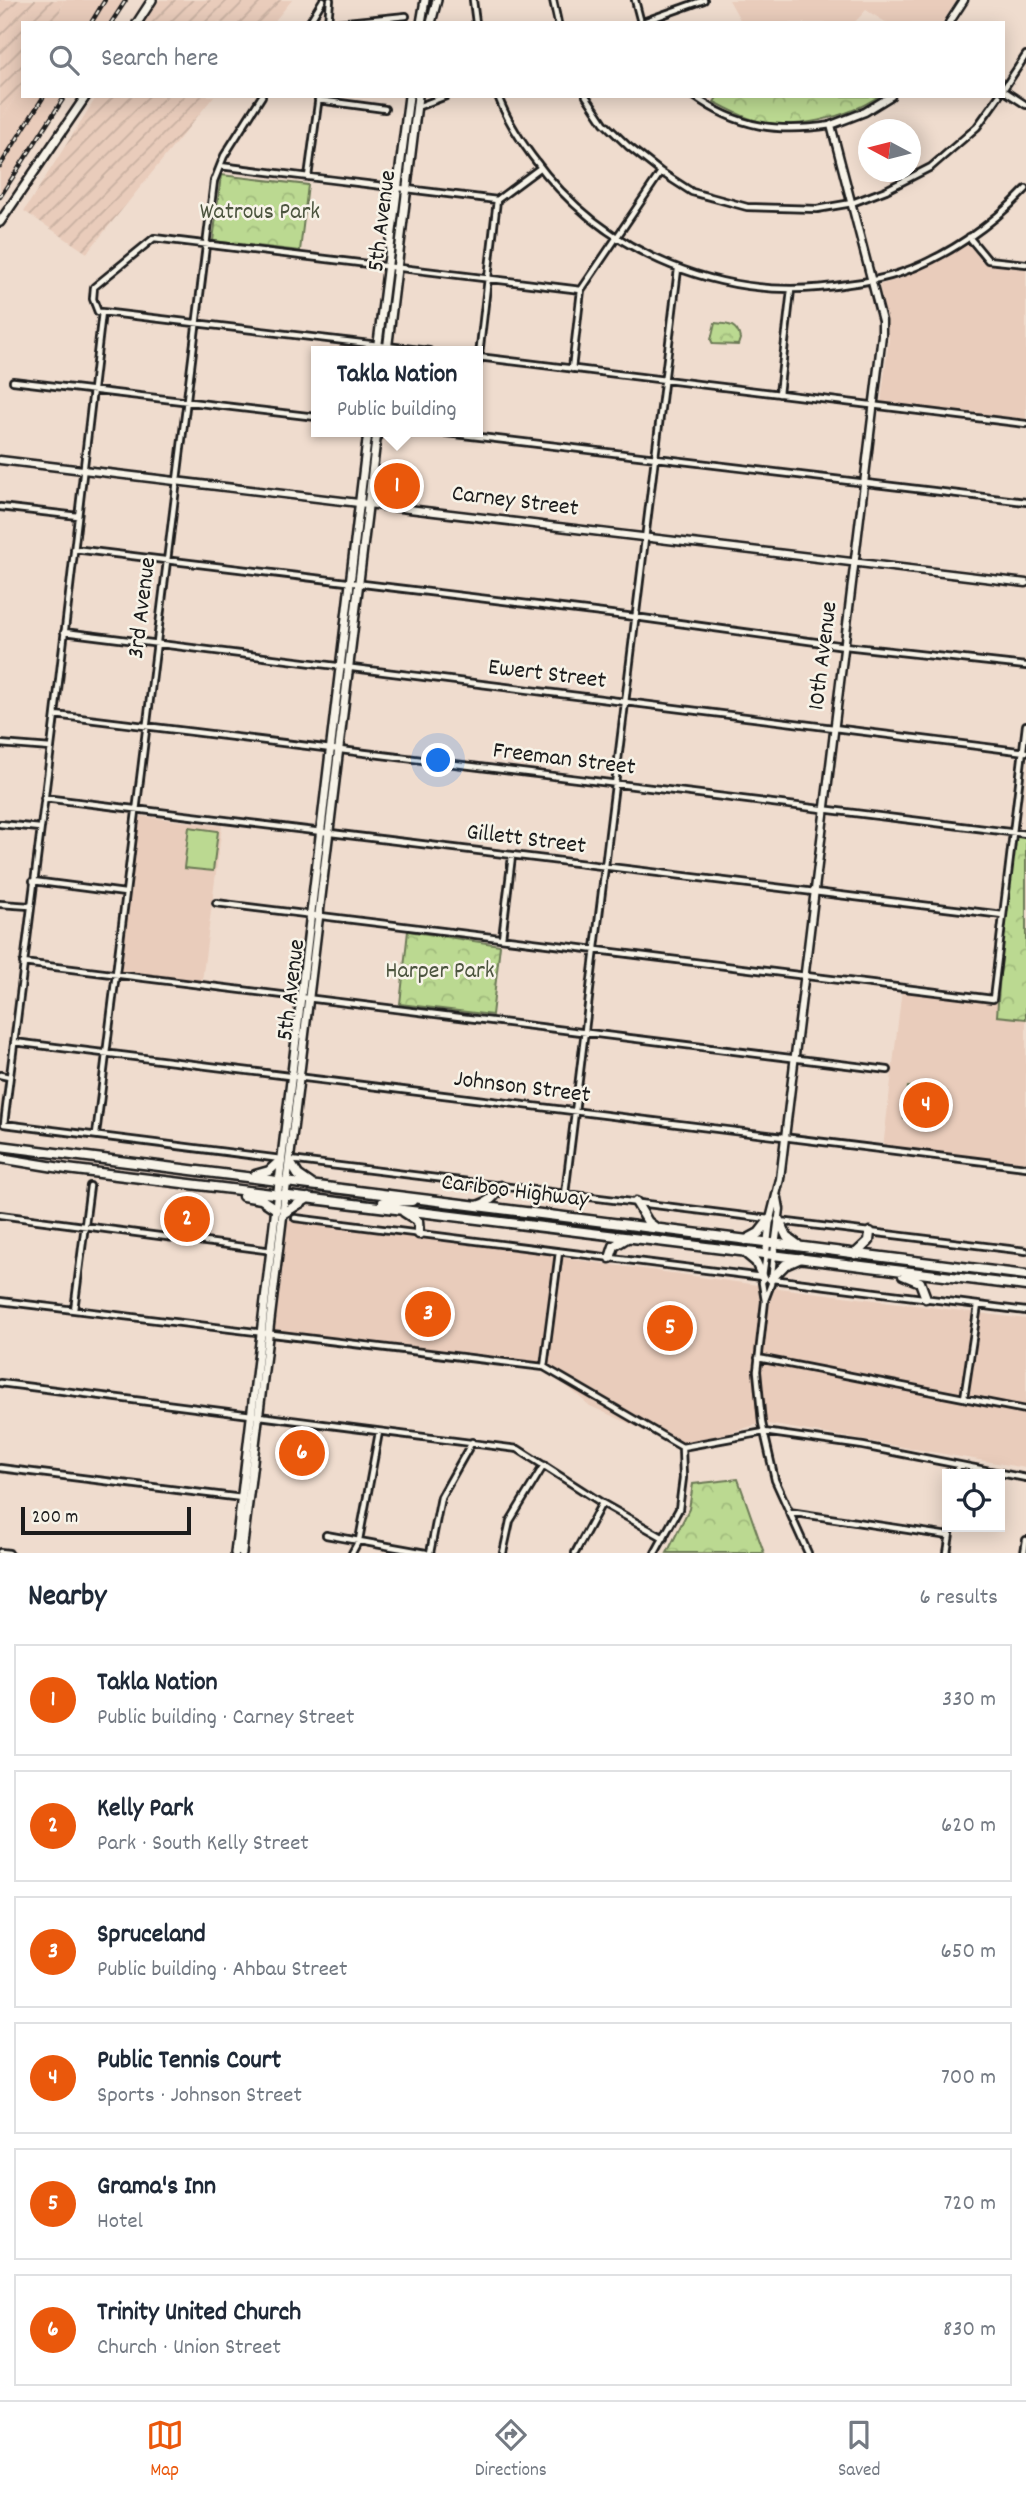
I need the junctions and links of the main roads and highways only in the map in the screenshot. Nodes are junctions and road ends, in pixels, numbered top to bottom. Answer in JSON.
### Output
{"nodes":[{"id":1,"x":152,"y":0,"type":"edge"},
{"id":2,"x":425,"y":0,"type":"edge"},
{"id":3,"x":437,"y":0,"type":"edge"},
{"id":4,"x":138,"y":21,"type":"edge"},
{"id":5,"x":421,"y":21,"type":"edge"},
{"id":6,"x":432,"y":21,"type":"edge"},
{"id":7,"x":85,"y":98,"type":"edge"},
{"id":8,"x":409,"y":98,"type":"edge"},
{"id":9,"x":418,"y":98,"type":"edge"},
{"id":10,"x":401,"y":188,"type":"junction"},
{"id":11,"x":0,"y":222,"type":"edge"},
{"id":12,"x":392,"y":267,"type":"junction"},
{"id":13,"x":377,"y":346,"type":"edge"},
{"id":14,"x":387,"y":346,"type":"edge"},
{"id":15,"x":367,"y":437,"type":"edge"},
{"id":16,"x":376,"y":437,"type":"edge"},
{"id":17,"x":0,"y":1146,"type":"edge"},
{"id":18,"x":0,"y":1158,"type":"edge"},
{"id":19,"x":286,"y":1160,"type":"junction"},
{"id":20,"x":245,"y":1177,"type":"junction"},
{"id":21,"x":158,"y":1180,"type":"junction"},
{"id":22,"x":314,"y":1186,"type":"junction"},
{"id":23,"x":500,"y":1186,"type":"road end"},
{"id":24,"x":283,"y":1189,"type":"junction"},
{"id":25,"x":308,"y":1198,"type":"junction"},
{"id":26,"x":421,"y":1199,"type":"junction"},
{"id":27,"x":636,"y":1202,"type":"road end"},
{"id":28,"x":475,"y":1206,"type":"junction"},
{"id":29,"x":395,"y":1209,"type":"junction"},
{"id":30,"x":280,"y":1211,"type":"junction"},
{"id":31,"x":658,"y":1230,"type":"junction"},
{"id":32,"x":419,"y":1234,"type":"road end"},
{"id":33,"x":630,"y":1237,"type":"junction"},
{"id":34,"x":742,"y":1245,"type":"junction"},
{"id":35,"x":804,"y":1253,"type":"junction"},
{"id":36,"x":855,"y":1254,"type":"junction"},
{"id":37,"x":610,"y":1258,"type":"road end"},
{"id":38,"x":884,"y":1258,"type":"junction"},
{"id":39,"x":880,"y":1267,"type":"junction"},
{"id":40,"x":1026,"y":1275,"type":"edge"},
{"id":41,"x":1026,"y":1286,"type":"edge"},
{"id":42,"x":926,"y":1298,"type":"road end"},
{"id":43,"x":245,"y":1498,"type":"junction"},
{"id":44,"x":235,"y":1553,"type":"edge"},
{"id":45,"x":242,"y":1553,"type":"edge"}],
"edges":[{"from":1,"to":4,"type":"main road"},
{"from":2,"to":5,"type":"main road"},
{"from":3,"to":6,"type":"main road"},
{"from":7,"to":11,"type":"main road"},
{"from":8,"to":10,"type":"main road","name":"5th Avenue"},
{"from":9,"to":10,"type":"main road","name":"5th Avenue"},
{"from":10,"to":12,"type":"main road","name":"5th Avenue"},
{"from":12,"to":13,"type":"main road","name":"5th Avenue"},
{"from":12,"to":14,"type":"main road","name":"5th Avenue"},
{"from":15,"to":19,"type":"main road","name":"5th Avenue"},
{"from":16,"to":19,"type":"main road","name":"5th Avenue"},
{"from":17,"to":20,"type":"highway","name":"Cariboo Highway"},
{"from":18,"to":21,"type":"highway","name":"Cariboo Highway"},
{"from":19,"to":20,"type":"highway"},
{"from":19,"to":22,"type":"highway"},
{"from":19,"to":24,"type":"main road","name":"5th Avenue"},
{"from":20,"to":24,"type":"highway","name":"Cariboo Highway"},
{"from":21,"to":24,"type":"highway","name":"Cariboo Highway"},
{"from":21,"to":30,"type":"highway"},
{"from":22,"to":24,"type":"highway","name":"Cariboo Highway"},
{"from":22,"to":26,"type":"highway","name":"Cariboo Highway"},
{"from":23,"to":28,"type":"highway"},
{"from":24,"to":25,"type":"highway","name":"Cariboo Highway"},
{"from":24,"to":26,"type":"highway"},
{"from":24,"to":30,"type":"main road","name":"5th Avenue"},
{"from":25,"to":29,"type":"highway","name":"Cariboo Highway"},
{"from":25,"to":30,"type":"highway"},
{"from":26,"to":28,"type":"highway","name":"Cariboo Highway"},
{"from":27,"to":31,"type":"highway"},
{"from":28,"to":31,"type":"highway","name":"Cariboo Highway"},
{"from":29,"to":32,"type":"highway"},
{"from":29,"to":33,"type":"highway","name":"Cariboo Highway"},
{"from":30,"to":43,"type":"main road","name":"5th Avenue"},
{"from":31,"to":34,"type":"highway","name":"Cariboo Highway"},
{"from":33,"to":34,"type":"highway","name":"Cariboo Highway"},
{"from":33,"to":37,"type":"highway"},
{"from":34,"to":35,"type":"highway","name":"Cariboo Highway"},
{"from":34,"to":35,"type":"highway"},
{"from":34,"to":35,"type":"highway"},
{"from":35,"to":36,"type":"highway","name":"Cariboo Highway"},
{"from":35,"to":39,"type":"highway","name":"Cariboo Highway"},
{"from":36,"to":38,"type":"highway","name":"Cariboo Highway"},
{"from":36,"to":38,"type":"highway"},
{"from":38,"to":40,"type":"highway","name":"Cariboo Highway"},
{"from":39,"to":41,"type":"highway","name":"Cariboo Highway"},
{"from":39,"to":42,"type":"highway"},
{"from":43,"to":44,"type":"main road","name":"5th Avenue"},
{"from":43,"to":45,"type":"main road","name":"5th Avenue"}]}
